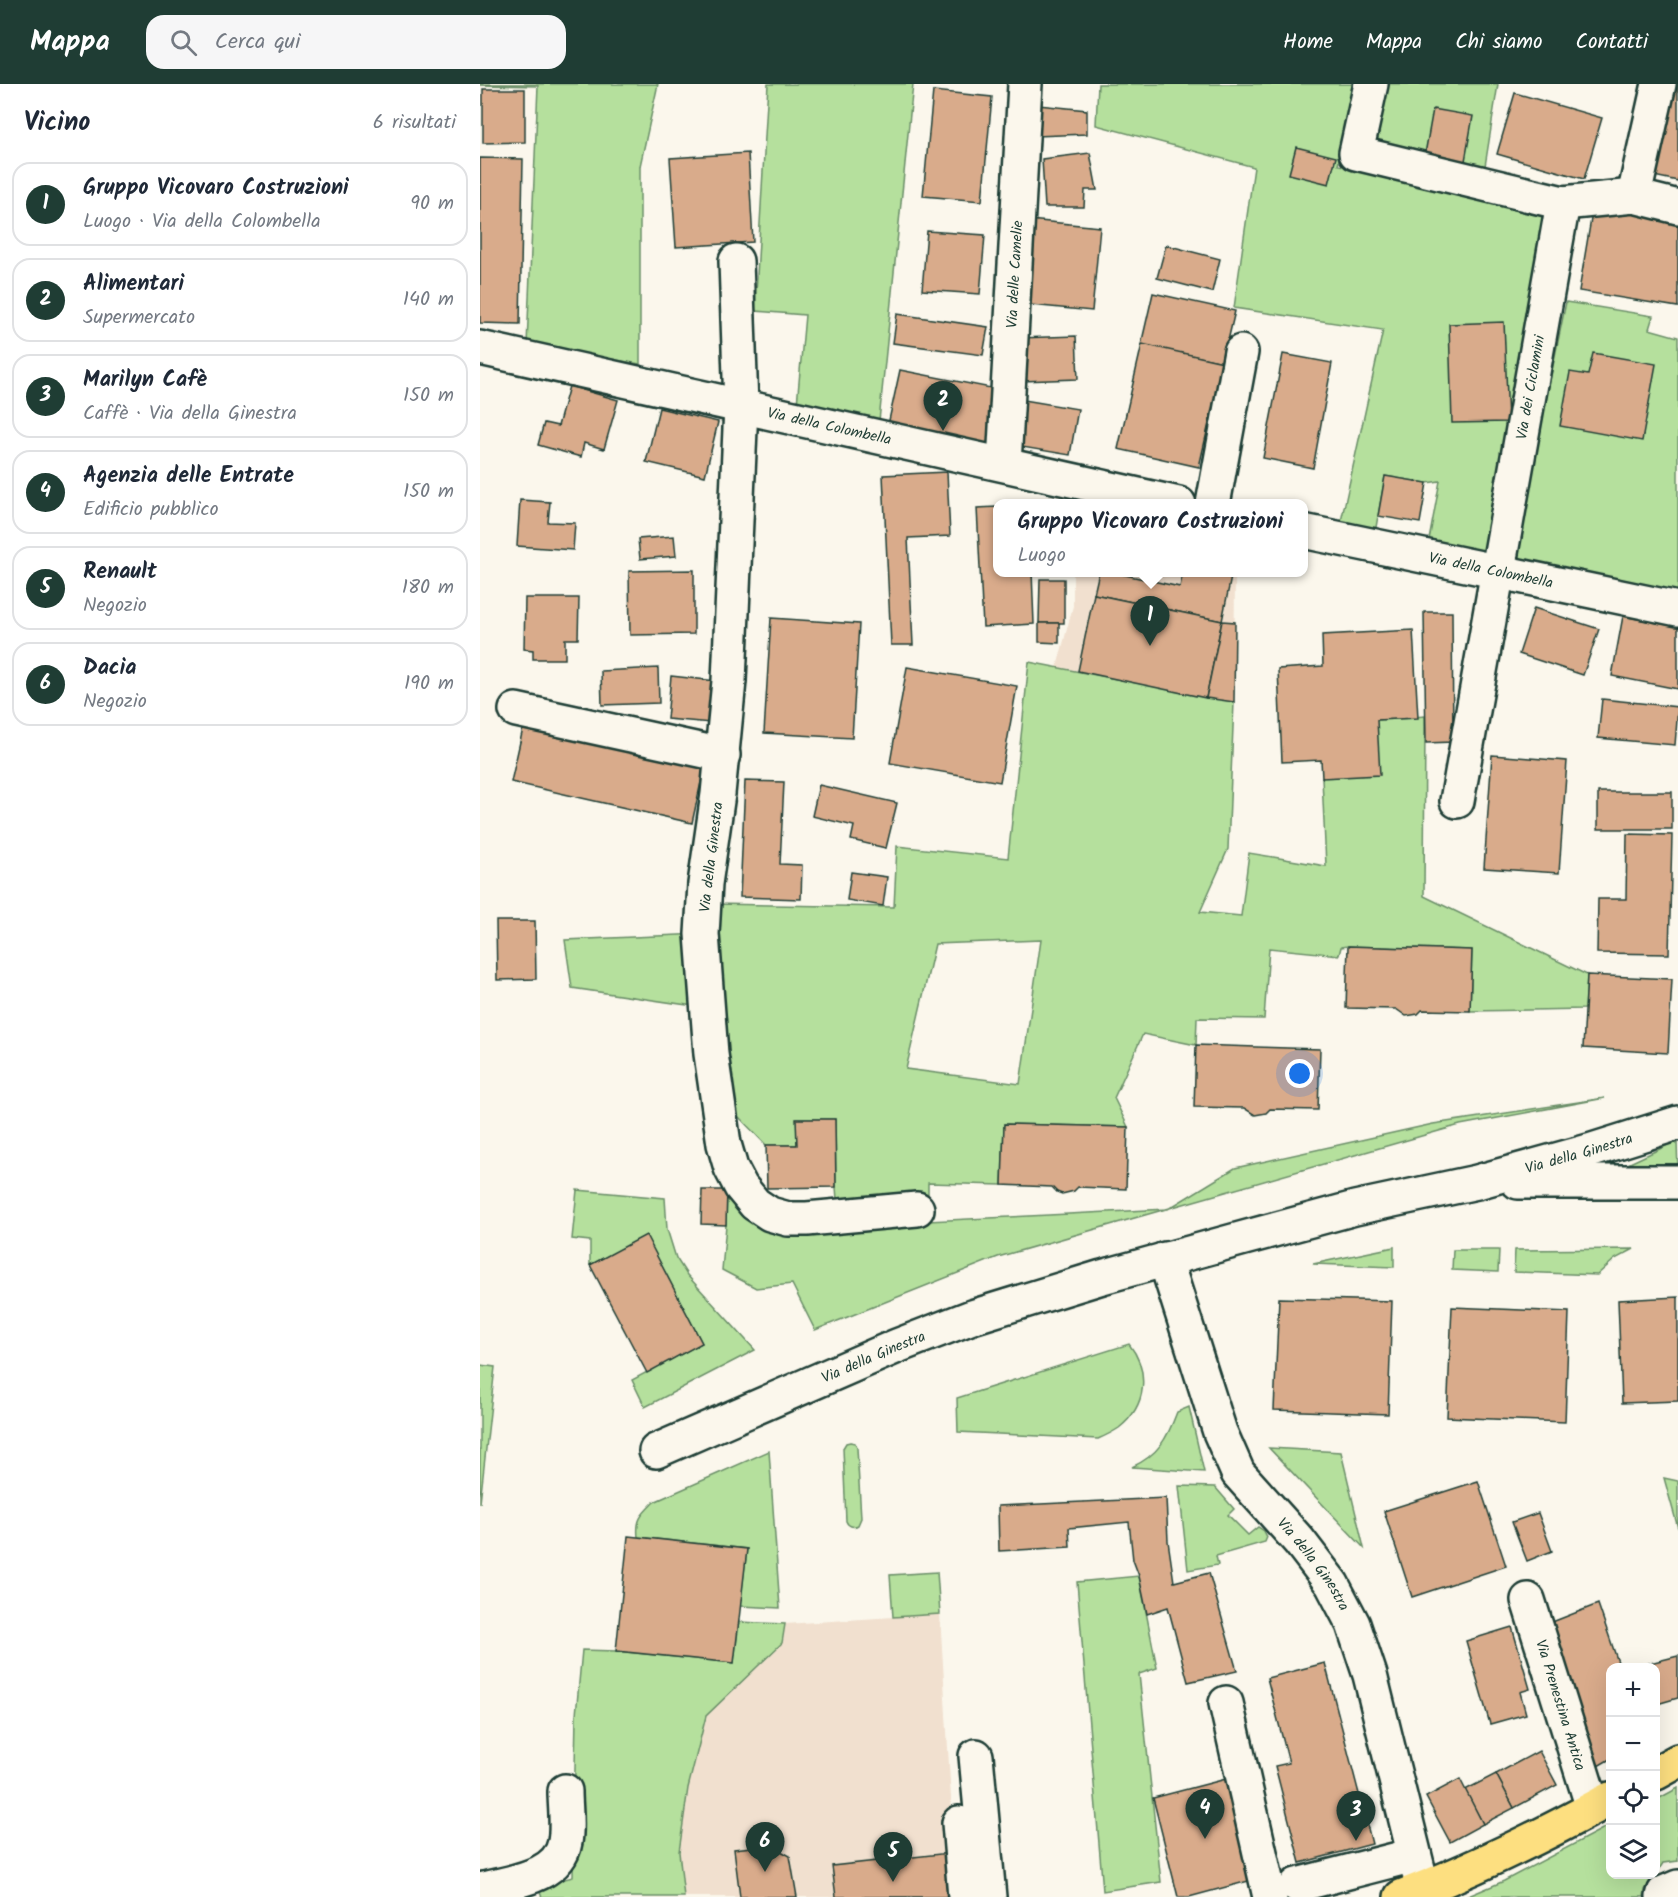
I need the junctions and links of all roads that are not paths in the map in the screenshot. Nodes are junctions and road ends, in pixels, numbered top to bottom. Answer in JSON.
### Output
{"nodes":[{"id":1,"x":1024,"y":84,"type":"edge"},
{"id":2,"x":1371,"y":84,"type":"edge"},
{"id":3,"x":1659,"y":84,"type":"edge"},
{"id":4,"x":1634,"y":196,"type":"junction"},
{"id":5,"x":1563,"y":202,"type":"junction"},
{"id":6,"x":1678,"y":207,"type":"edge"},
{"id":7,"x":736,"y":261,"type":"dead end"},
{"id":8,"x":480,"y":348,"type":"edge"},
{"id":9,"x":1241,"y":352,"type":"dead end"},
{"id":10,"x":741,"y":406,"type":"junction"},
{"id":11,"x":1004,"y":464,"type":"junction"},
{"id":12,"x":1157,"y":499,"type":"edge"},
{"id":13,"x":1214,"y":499,"type":"edge"},
{"id":14,"x":1308,"y":532,"type":"edge"},
{"id":15,"x":1497,"y":571,"type":"junction"},
{"id":16,"x":1678,"y":609,"type":"edge"},
{"id":17,"x":516,"y":710,"type":"dead end"},
{"id":18,"x":723,"y":755,"type":"junction"},
{"id":19,"x":1457,"y":801,"type":"dead end"},
{"id":20,"x":1678,"y":1123,"type":"edge"},
{"id":21,"x":1478,"y":1182,"type":"junction"},
{"id":22,"x":1678,"y":1182,"type":"edge"},
{"id":23,"x":917,"y":1209,"type":"dead end"},
{"id":24,"x":1165,"y":1259,"type":"junction"},
{"id":25,"x":656,"y":1451,"type":"dead end"},
{"id":26,"x":1528,"y":1600,"type":"dead end"},
{"id":27,"x":1226,"y":1703,"type":"dead end"},
{"id":28,"x":976,"y":1756,"type":"dead end"},
{"id":29,"x":1678,"y":1761,"type":"edge"},
{"id":30,"x":1660,"y":1771,"type":"edge"},
{"id":31,"x":565,"y":1791,"type":"dead end"},
{"id":32,"x":1602,"y":1803,"type":"edge"},
{"id":33,"x":959,"y":1823,"type":"dead end"},
{"id":34,"x":1414,"y":1855,"type":"junction"},
{"id":35,"x":1678,"y":1887,"type":"edge"},
{"id":36,"x":480,"y":1890,"type":"edge"},
{"id":37,"x":1283,"y":1891,"type":"edge"},
{"id":38,"x":1412,"y":1893,"type":"edge"},
{"id":39,"x":965,"y":1897,"type":"edge"},
{"id":40,"x":989,"y":1897,"type":"edge"},
{"id":41,"x":1663,"y":1897,"type":"edge"}],
"edges":[{"from":1,"to":11,"type":"street","name":"Via delle Camelie"},
{"from":2,"to":5,"type":"street"},
{"from":3,"to":4,"type":"street"},
{"from":4,"to":5,"type":"street"},
{"from":4,"to":6,"type":"street"},
{"from":5,"to":15,"type":"street","name":"Via dei Ciclamini"},
{"from":7,"to":10,"type":"street","name":"Via della Ginestra"},
{"from":8,"to":10,"type":"street","name":"Via della Colombella"},
{"from":9,"to":13,"type":"street"},
{"from":10,"to":11,"type":"street","name":"Via della Colombella"},
{"from":10,"to":18,"type":"street","name":"Via della Ginestra"},
{"from":11,"to":12,"type":"street","name":"Via della Colombella"},
{"from":14,"to":15,"type":"street","name":"Via della Colombella"},
{"from":15,"to":16,"type":"street","name":"Via della Colombella"},
{"from":15,"to":19,"type":"street","name":"Via dei Ciclamini"},
{"from":17,"to":18,"type":"street"},
{"from":18,"to":23,"type":"street","name":"Via della Ginestra"},
{"from":20,"to":21,"type":"street","name":"Via della Ginestra"},
{"from":21,"to":22,"type":"street","name":"Via della Ginestra"},
{"from":21,"to":24,"type":"street","name":"Via della Ginestra"},
{"from":24,"to":25,"type":"street","name":"Via della Ginestra"},
{"from":24,"to":34,"type":"street","name":"Via della Ginestra"},
{"from":26,"to":32,"type":"street","name":"Via Prenestina Antica"},
{"from":27,"to":37,"type":"street"},
{"from":28,"to":40,"type":"street"},
{"from":29,"to":30,"type":"main road"},
{"from":31,"to":36,"type":"street"},
{"from":32,"to":38,"type":"main road","name":"Via Prenestina Antica"},
{"from":33,"to":39,"type":"street"},
{"from":34,"to":37,"type":"street"},
{"from":34,"to":38,"type":"street","name":"Via della Ginestra"},
{"from":35,"to":41,"type":"street"}]}
